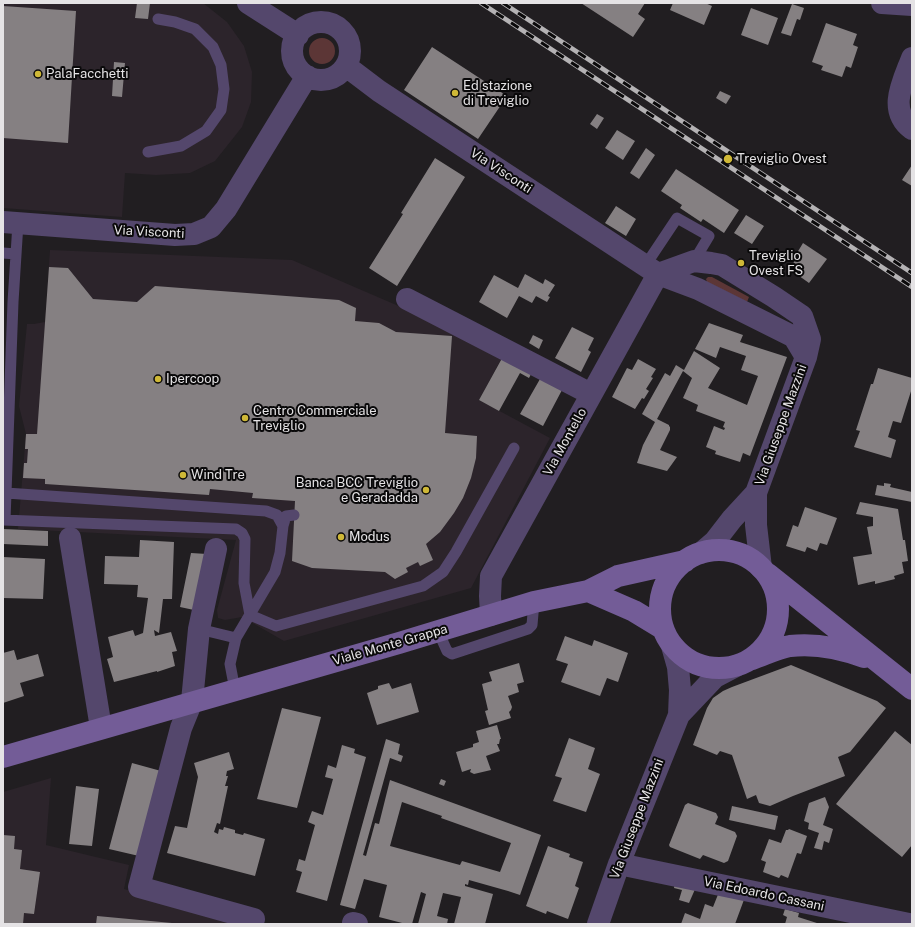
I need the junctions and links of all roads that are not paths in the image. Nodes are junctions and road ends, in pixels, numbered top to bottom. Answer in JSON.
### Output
{"nodes":[{"id":1,"x":248,"y":3,"type":"edge"},
{"id":2,"x":882,"y":3,"type":"edge"},
{"id":3,"x":912,"y":6,"type":"edge"},
{"id":4,"x":158,"y":19,"type":"dead end"},
{"id":5,"x":298,"y":34,"type":"junction"},
{"id":6,"x":912,"y":58,"type":"edge"},
{"id":7,"x":346,"y":66,"type":"junction"},
{"id":8,"x":307,"y":76,"type":"junction"},
{"id":9,"x":906,"y":123,"type":"edge"},
{"id":10,"x":148,"y":152,"type":"dead end"},
{"id":11,"x":10,"y":223,"type":"edge"},
{"id":12,"x":3,"y":253,"type":"edge"},
{"id":13,"x":16,"y":254,"type":"junction"},
{"id":14,"x":702,"y":262,"type":"junction"},
{"id":15,"x":652,"y":270,"type":"junction"},
{"id":16,"x":698,"y":289,"type":"junction"},
{"id":17,"x":407,"y":299,"type":"dead end"},
{"id":18,"x":806,"y":357,"type":"junction"},
{"id":19,"x":591,"y":394,"type":"junction"},
{"id":20,"x":514,"y":448,"type":"dead end"},
{"id":21,"x":6,"y":493,"type":"junction"},
{"id":22,"x":756,"y":493,"type":"junction"},
{"id":23,"x":294,"y":515,"type":"dead end"},
{"id":24,"x":4,"y":520,"type":"edge"},
{"id":25,"x":283,"y":526,"type":"junction"},
{"id":26,"x":70,"y":538,"type":"dead end"},
{"id":27,"x":216,"y":549,"type":"dead end"},
{"id":28,"x":693,"y":557,"type":"junction"},
{"id":29,"x":762,"y":570,"type":"junction"},
{"id":30,"x":588,"y":591,"type":"junction"},
{"id":31,"x":534,"y":602,"type":"junction"},
{"id":32,"x":250,"y":615,"type":"junction"},
{"id":33,"x":492,"y":615,"type":"junction"},
{"id":34,"x":199,"y":628,"type":"junction"},
{"id":35,"x":438,"y":631,"type":"junction"},
{"id":36,"x":667,"y":637,"type":"junction"},
{"id":37,"x":236,"y":638,"type":"junction"},
{"id":38,"x":744,"y":662,"type":"junction"},
{"id":39,"x":878,"y":662,"type":"junction"},
{"id":40,"x":912,"y":689,"type":"edge"},
{"id":41,"x":234,"y":690,"type":"junction"},
{"id":42,"x":192,"y":701,"type":"junction"},
{"id":43,"x":679,"y":715,"type":"junction"},
{"id":44,"x":101,"y":728,"type":"junction"},
{"id":45,"x":3,"y":757,"type":"edge"},
{"id":46,"x":619,"y":864,"type":"junction"},
{"id":47,"x":254,"y":919,"type":"dead end"},
{"id":48,"x":598,"y":924,"type":"edge"},
{"id":49,"x":909,"y":924,"type":"edge"}],
"edges":[{"from":1,"to":5,"type":"street"},
{"from":2,"to":3,"type":"street"},
{"from":4,"to":10,"type":"lane"},
{"from":5,"to":7,"type":"street"},
{"from":5,"to":8,"type":"street"},
{"from":6,"to":9,"type":"street"},
{"from":7,"to":8,"type":"street"},
{"from":7,"to":15,"type":"street","name":"Via Visconti"},
{"from":8,"to":11,"type":"street","name":"Via Visconti"},
{"from":11,"to":13,"type":"lane"},
{"from":12,"to":13,"type":"lane"},
{"from":13,"to":21,"type":"lane"},
{"from":14,"to":15,"type":"street"},
{"from":14,"to":15,"type":"lane"},
{"from":14,"to":16,"type":"street"},
{"from":14,"to":18,"type":"street","name":"Via Giuseppe Mazzini"},
{"from":15,"to":16,"type":"street","name":"Via Visconti"},
{"from":15,"to":19,"type":"street","name":"Via Montello"},
{"from":16,"to":18,"type":"street","name":"Via Visconti"},
{"from":17,"to":19,"type":"street"},
{"from":18,"to":22,"type":"street","name":"Via Giuseppe Mazzini"},
{"from":19,"to":33,"type":"street","name":"Via Montello"},
{"from":20,"to":32,"type":"lane"},
{"from":21,"to":24,"type":"lane"},
{"from":21,"to":25,"type":"lane"},
{"from":22,"to":28,"type":"street","name":"Via Giuseppe Mazzini"},
{"from":22,"to":29,"type":"street","name":"Via Giuseppe Mazzini"},
{"from":23,"to":25,"type":"lane"},
{"from":24,"to":32,"type":"lane"},
{"from":25,"to":32,"type":"lane"},
{"from":26,"to":44,"type":"street"},
{"from":27,"to":34,"type":"street"},
{"from":28,"to":29,"type":"main road"},
{"from":28,"to":30,"type":"main road","name":"Viale Monte Grappa"},
{"from":28,"to":36,"type":"main road"},
{"from":29,"to":38,"type":"main road"},
{"from":29,"to":39,"type":"main road"},
{"from":30,"to":31,"type":"main road","name":"Viale Monte Grappa"},
{"from":30,"to":36,"type":"main road"},
{"from":31,"to":33,"type":"main road","name":"Viale Monte Grappa"},
{"from":31,"to":35,"type":"lane"},
{"from":32,"to":37,"type":"lane"},
{"from":33,"to":35,"type":"main road","name":"Viale Monte Grappa"},
{"from":34,"to":37,"type":"lane"},
{"from":34,"to":42,"type":"street"},
{"from":35,"to":41,"type":"main road","name":"Viale Monte Grappa"},
{"from":36,"to":38,"type":"main road"},
{"from":36,"to":43,"type":"street","name":"Via Giuseppe Mazzini"},
{"from":37,"to":41,"type":"lane"},
{"from":38,"to":39,"type":"main road"},
{"from":38,"to":43,"type":"street","name":"Via Giuseppe Mazzini"},
{"from":39,"to":40,"type":"main road"},
{"from":41,"to":42,"type":"main road","name":"Viale Monte Grappa"},
{"from":42,"to":44,"type":"main road","name":"Viale Monte Grappa"},
{"from":42,"to":47,"type":"street"},
{"from":43,"to":46,"type":"street","name":"Via Giuseppe Mazzini"},
{"from":44,"to":45,"type":"main road","name":"Viale Monte Grappa"},
{"from":46,"to":48,"type":"street","name":"Via Giuseppe Mazzini"},
{"from":46,"to":49,"type":"street","name":"Via Edoardo Cassani"}]}
